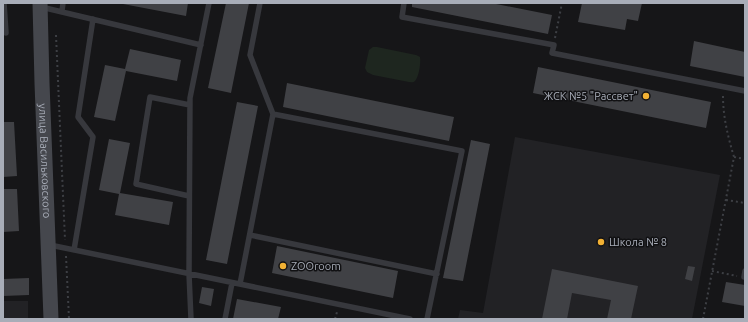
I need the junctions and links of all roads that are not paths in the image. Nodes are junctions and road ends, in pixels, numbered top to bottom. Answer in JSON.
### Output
{"nodes":[{"id":1,"x":4,"y":3,"type":"edge"},
{"id":2,"x":63,"y":3,"type":"edge"},
{"id":3,"x":209,"y":3,"type":"edge"},
{"id":4,"x":260,"y":3,"type":"edge"},
{"id":5,"x":404,"y":3,"type":"edge"},
{"id":6,"x":40,"y":5,"type":"edge"},
{"id":7,"x":62,"y":12,"type":"junction"},
{"id":8,"x":93,"y":19,"type":"junction"},
{"id":9,"x":6,"y":33,"type":"dead end"},
{"id":10,"x":201,"y":45,"type":"junction"},
{"id":11,"x":745,"y":91,"type":"edge"},
{"id":12,"x":190,"y":105,"type":"junction"},
{"id":13,"x":273,"y":114,"type":"junction"},
{"id":14,"x":189,"y":196,"type":"junction"},
{"id":15,"x":250,"y":235,"type":"junction"},
{"id":16,"x":49,"y":245,"type":"junction"},
{"id":17,"x":74,"y":250,"type":"junction"},
{"id":18,"x":189,"y":274,"type":"junction"},
{"id":19,"x":437,"y":274,"type":"junction"},
{"id":20,"x":232,"y":283,"type":"junction"},
{"id":21,"x":240,"y":284,"type":"junction"},
{"id":22,"x":51,"y":319,"type":"edge"},
{"id":23,"x":191,"y":319,"type":"edge"},
{"id":24,"x":225,"y":319,"type":"edge"},
{"id":25,"x":410,"y":319,"type":"edge"},
{"id":26,"x":427,"y":319,"type":"edge"}],
"edges":[{"from":1,"to":9,"type":"lane"},
{"from":2,"to":7,"type":"lane"},
{"from":3,"to":10,"type":"lane"},
{"from":4,"to":13,"type":"lane"},
{"from":5,"to":11,"type":"lane"},
{"from":6,"to":7,"type":"lane"},
{"from":6,"to":16,"type":"street","name":"улица Васильковского"},
{"from":7,"to":8,"type":"lane"},
{"from":8,"to":10,"type":"lane"},
{"from":8,"to":17,"type":"lane"},
{"from":10,"to":12,"type":"lane"},
{"from":12,"to":14,"type":"lane"},
{"from":12,"to":14,"type":"lane"},
{"from":13,"to":15,"type":"lane"},
{"from":13,"to":19,"type":"lane"},
{"from":14,"to":18,"type":"lane"},
{"from":15,"to":19,"type":"lane"},
{"from":15,"to":21,"type":"lane"},
{"from":16,"to":17,"type":"lane"},
{"from":16,"to":22,"type":"street","name":"улица Васильковского"},
{"from":17,"to":18,"type":"lane"},
{"from":18,"to":20,"type":"lane"},
{"from":18,"to":23,"type":"lane"},
{"from":19,"to":26,"type":"lane"},
{"from":20,"to":21,"type":"lane"},
{"from":20,"to":24,"type":"lane"},
{"from":21,"to":25,"type":"lane"}]}
